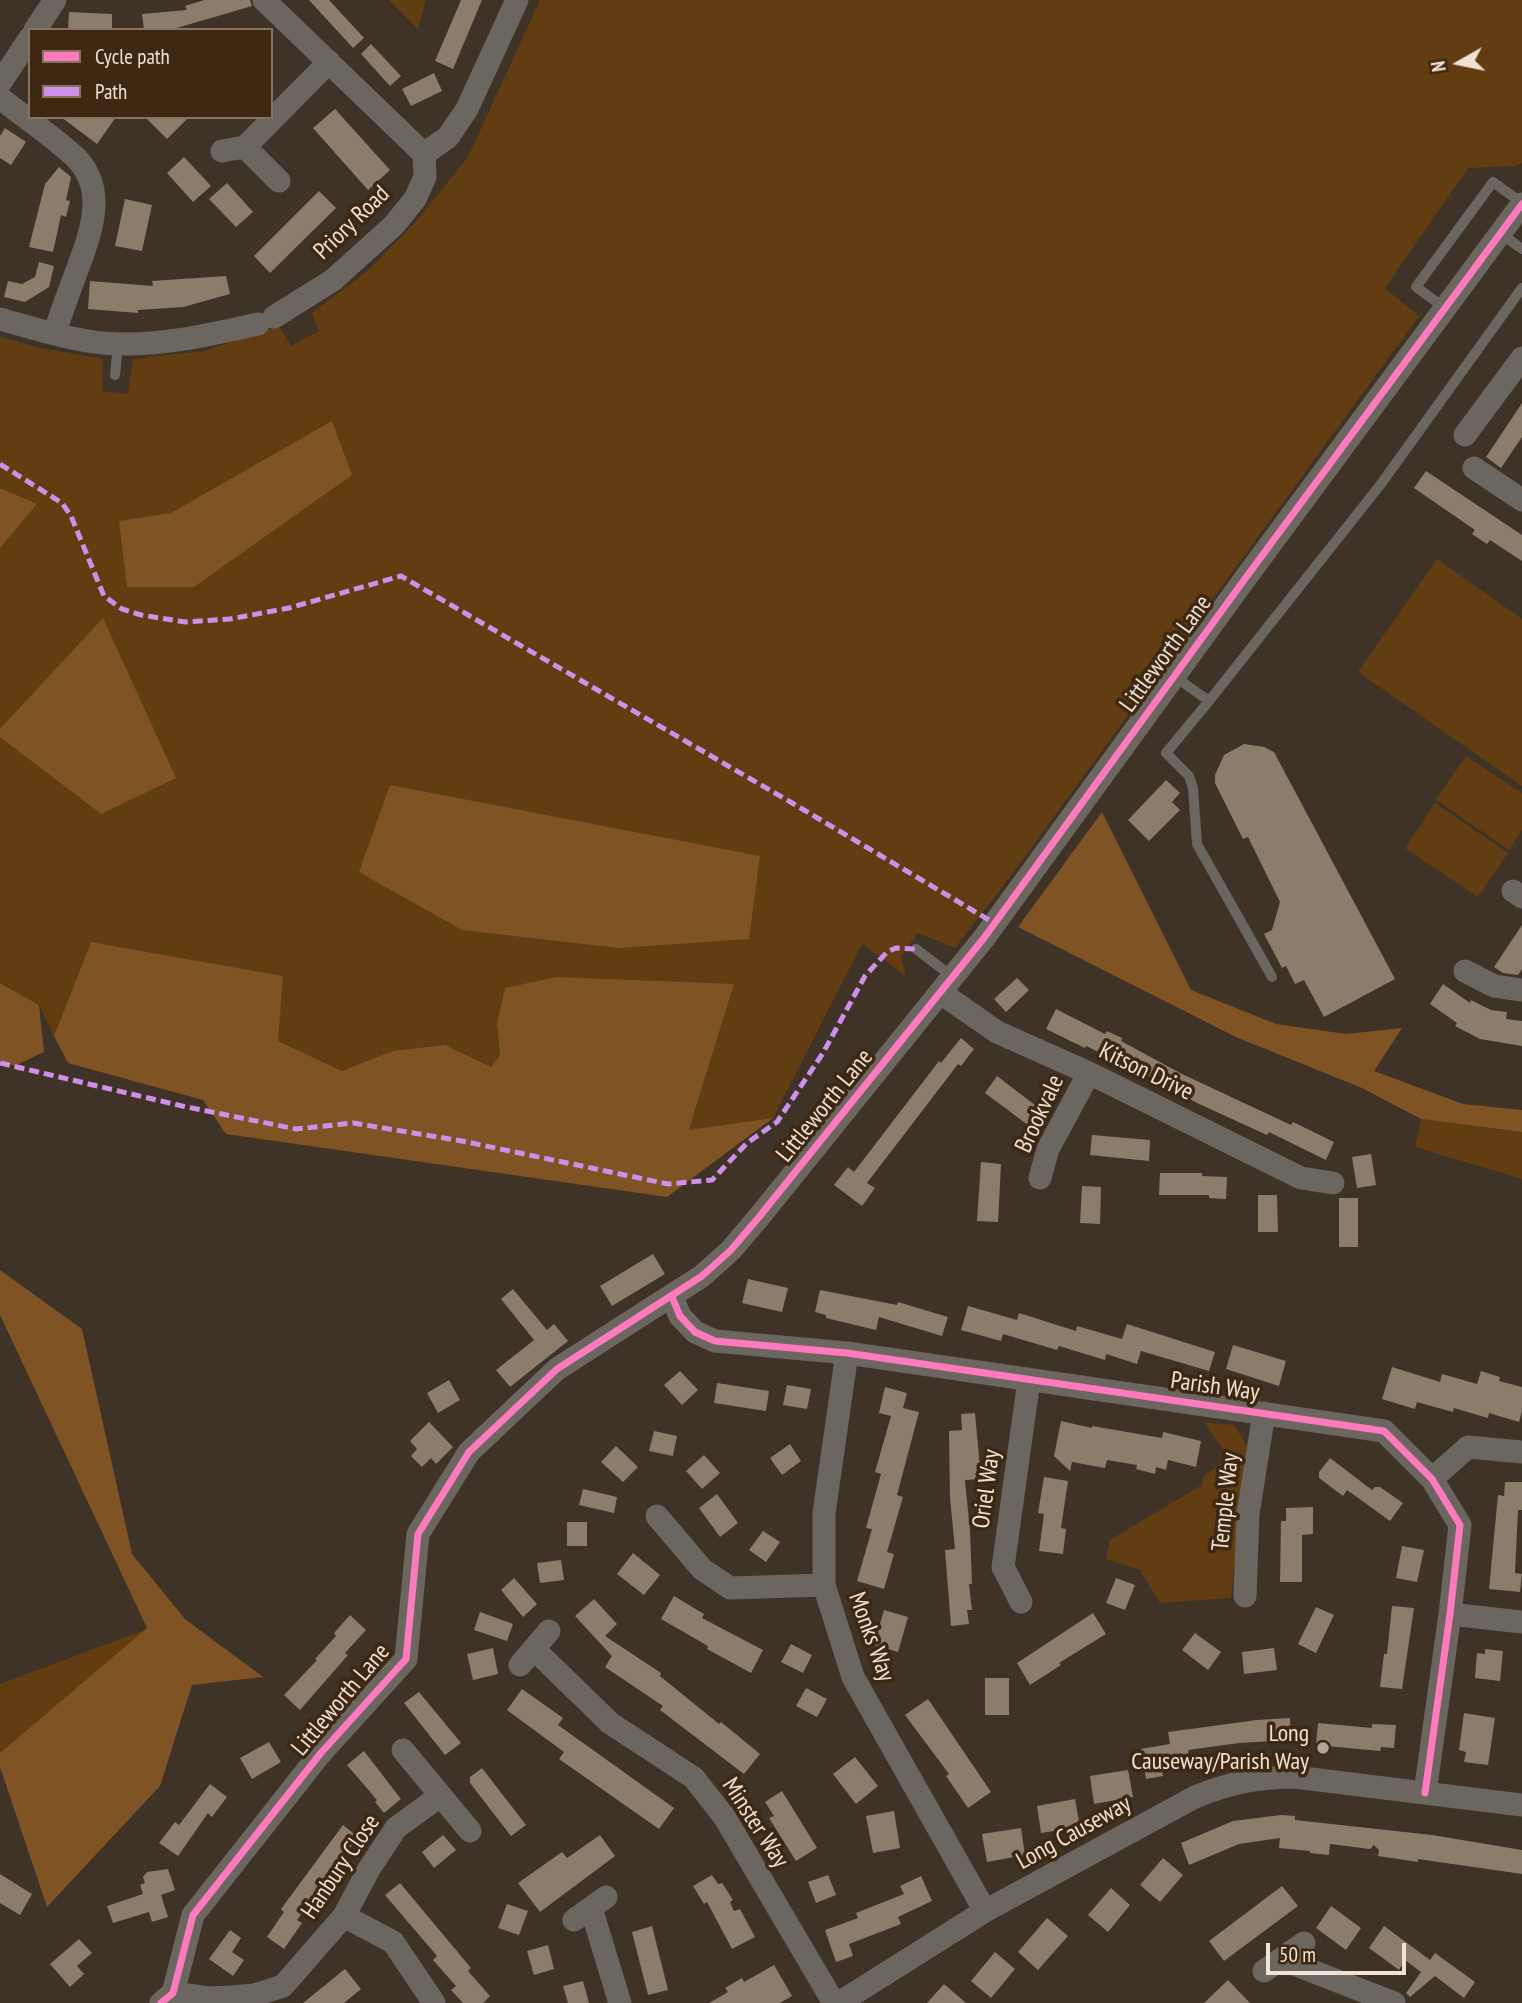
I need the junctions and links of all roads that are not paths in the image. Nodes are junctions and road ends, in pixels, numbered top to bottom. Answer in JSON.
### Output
{"nodes":[{"id":1,"x":55,"y":0,"type":"edge"},
{"id":2,"x":264,"y":0,"type":"edge"},
{"id":3,"x":517,"y":0,"type":"edge"},
{"id":4,"x":36,"y":28,"type":"edge"},
{"id":5,"x":28,"y":41,"type":"edge"},
{"id":6,"x":330,"y":62,"type":"junction"},
{"id":7,"x":0,"y":83,"type":"edge"},
{"id":8,"x":0,"y":98,"type":"edge"},
{"id":9,"x":245,"y":148,"type":"junction"},
{"id":10,"x":222,"y":151,"type":"dead end"},
{"id":11,"x":424,"y":154,"type":"junction"},
{"id":12,"x":279,"y":181,"type":"dead end"},
{"id":13,"x":1522,"y":203,"type":"edge"},
{"id":14,"x":1500,"y":233,"type":"junction"},
{"id":15,"x":1522,"y":249,"type":"edge"},
{"id":16,"x":1522,"y":288,"type":"edge"},
{"id":17,"x":1445,"y":308,"type":"junction"},
{"id":18,"x":0,"y":319,"type":"edge"},
{"id":19,"x":54,"y":334,"type":"junction"},
{"id":20,"x":118,"y":344,"type":"junction"},
{"id":21,"x":1522,"y":358,"type":"edge"},
{"id":22,"x":116,"y":375,"type":"dead end"},
{"id":23,"x":1465,"y":435,"type":"dead end"},
{"id":24,"x":1474,"y":468,"type":"dead end"},
{"id":25,"x":1522,"y":500,"type":"edge"},
{"id":26,"x":1174,"y":676,"type":"junction"},
{"id":27,"x":1209,"y":701,"type":"junction"},
{"id":28,"x":916,"y":949,"type":"dead end"},
{"id":29,"x":1465,"y":971,"type":"dead end"},
{"id":30,"x":1272,"y":977,"type":"dead end"},
{"id":31,"x":947,"y":985,"type":"junction"},
{"id":32,"x":1522,"y":990,"type":"edge"},
{"id":33,"x":1089,"y":1073,"type":"junction"},
{"id":34,"x":1041,"y":1178,"type":"dead end"},
{"id":35,"x":1333,"y":1183,"type":"dead end"},
{"id":36,"x":672,"y":1297,"type":"junction"},
{"id":37,"x":847,"y":1353,"type":"junction"},
{"id":38,"x":1029,"y":1380,"type":"junction"},
{"id":39,"x":1264,"y":1413,"type":"junction"},
{"id":40,"x":1522,"y":1452,"type":"edge"},
{"id":41,"x":1432,"y":1479,"type":"junction"},
{"id":42,"x":657,"y":1516,"type":"dead end"},
{"id":43,"x":824,"y":1585,"type":"junction"},
{"id":44,"x":1245,"y":1596,"type":"dead end"},
{"id":45,"x":1021,"y":1602,"type":"dead end"},
{"id":46,"x":1450,"y":1614,"type":"junction"},
{"id":47,"x":1522,"y":1622,"type":"edge"},
{"id":48,"x":535,"y":1648,"type":"dead end"},
{"id":49,"x":403,"y":1750,"type":"dead end"},
{"id":50,"x":1425,"y":1793,"type":"junction"},
{"id":51,"x":440,"y":1796,"type":"junction"},
{"id":52,"x":1522,"y":1805,"type":"edge"},
{"id":53,"x":470,"y":1831,"type":"dead end"},
{"id":54,"x":590,"y":1909,"type":"dead end"},
{"id":55,"x":985,"y":1911,"type":"junction"},
{"id":56,"x":344,"y":1916,"type":"junction"},
{"id":57,"x":1304,"y":1943,"type":"dead end"},
{"id":58,"x":168,"y":2000,"type":"edge"},
{"id":59,"x":434,"y":2003,"type":"edge"},
{"id":60,"x":620,"y":2003,"type":"edge"},
{"id":61,"x":836,"y":2003,"type":"edge"},
{"id":62,"x":1394,"y":2003,"type":"edge"}],
"edges":[{"from":1,"to":4,"type":"street"},
{"from":2,"to":6,"type":"street"},
{"from":3,"to":11,"type":"street"},
{"from":5,"to":7,"type":"street"},
{"from":6,"to":9,"type":"street"},
{"from":6,"to":11,"type":"street"},
{"from":8,"to":19,"type":"street"},
{"from":9,"to":10,"type":"street"},
{"from":9,"to":12,"type":"street"},
{"from":11,"to":20,"type":"street","name":"Priory Road"},
{"from":13,"to":14,"type":"street","name":"Littleworth Lane"},
{"from":13,"to":17,"type":"lane"},
{"from":14,"to":15,"type":"lane"},
{"from":14,"to":17,"type":"street","name":"Littleworth Lane"},
{"from":16,"to":27,"type":"lane"},
{"from":17,"to":26,"type":"street","name":"Littleworth Lane"},
{"from":18,"to":19,"type":"street","name":"Priory Road"},
{"from":19,"to":20,"type":"street","name":"Priory Road"},
{"from":20,"to":22,"type":"lane"},
{"from":21,"to":23,"type":"street"},
{"from":24,"to":25,"type":"street"},
{"from":26,"to":27,"type":"lane"},
{"from":26,"to":31,"type":"street","name":"Littleworth Lane"},
{"from":27,"to":30,"type":"lane"},
{"from":28,"to":31,"type":"lane"},
{"from":29,"to":32,"type":"street"},
{"from":31,"to":33,"type":"street","name":"Kitson Drive"},
{"from":31,"to":36,"type":"street","name":"Littleworth Lane"},
{"from":33,"to":34,"type":"street","name":"Brookvale"},
{"from":33,"to":35,"type":"street","name":"Kitson Drive"},
{"from":36,"to":37,"type":"street","name":"Parish Way"},
{"from":36,"to":58,"type":"street","name":"Littleworth Lane"},
{"from":37,"to":38,"type":"street","name":"Parish Way"},
{"from":37,"to":43,"type":"street","name":"Monks Way"},
{"from":38,"to":39,"type":"street","name":"Parish Way"},
{"from":38,"to":45,"type":"street","name":"Oriel Way"},
{"from":39,"to":41,"type":"street","name":"Parish Way"},
{"from":39,"to":44,"type":"street","name":"Temple Way"},
{"from":40,"to":41,"type":"street"},
{"from":41,"to":46,"type":"street","name":"Parish Way"},
{"from":42,"to":43,"type":"street"},
{"from":43,"to":55,"type":"street","name":"Monks Way"},
{"from":46,"to":47,"type":"street"},
{"from":46,"to":50,"type":"street","name":"Parish Way"},
{"from":48,"to":61,"type":"street","name":"Minster Way"},
{"from":49,"to":51,"type":"street"},
{"from":50,"to":52,"type":"street","name":"Long Causeway"},
{"from":50,"to":55,"type":"street","name":"Long Causeway"},
{"from":51,"to":53,"type":"street"},
{"from":51,"to":56,"type":"street","name":"Hanbury Close"},
{"from":54,"to":60,"type":"street"},
{"from":55,"to":61,"type":"street","name":"Long Causeway"},
{"from":56,"to":58,"type":"street","name":"Hanbury Close"},
{"from":56,"to":59,"type":"street"},
{"from":57,"to":62,"type":"street"}]}
